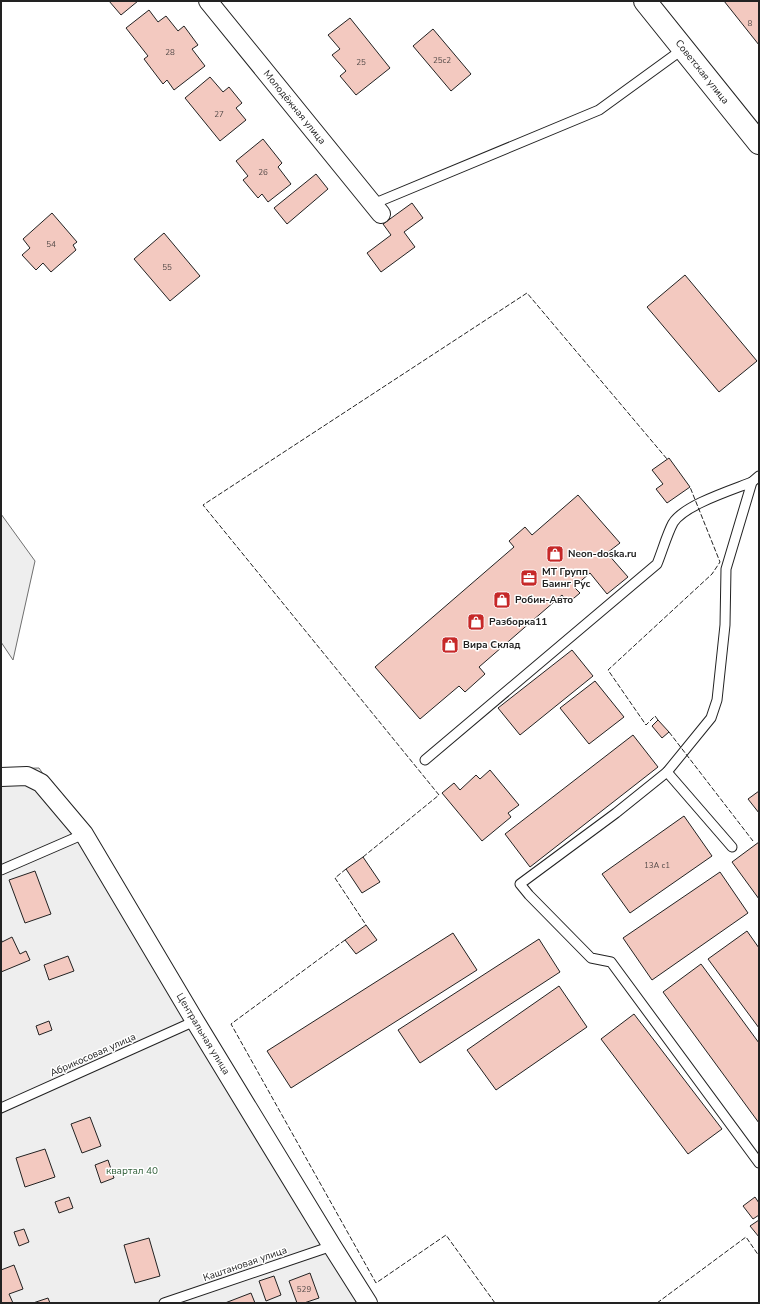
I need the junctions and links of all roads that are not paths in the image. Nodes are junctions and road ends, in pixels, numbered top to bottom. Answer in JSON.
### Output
{"nodes":[{"id":1,"x":208,"y":1,"type":"edge"},
{"id":2,"x":644,"y":1,"type":"edge"},
{"id":3,"x":683,"y":50,"type":"junction"},
{"id":4,"x":759,"y":143,"type":"edge"},
{"id":5,"x":377,"y":209,"type":"joint"},
{"id":6,"x":755,"y":479,"type":"edge"},
{"id":7,"x":425,"y":760,"type":"dead end"},
{"id":8,"x":667,"y":772,"type":"junction"},
{"id":9,"x":1,"y":777,"type":"edge"},
{"id":10,"x":84,"y":834,"type":"junction"},
{"id":11,"x":732,"y":847,"type":"dead end"},
{"id":12,"x":1,"y":870,"type":"edge"},
{"id":13,"x":195,"y":1021,"type":"junction"},
{"id":14,"x":1,"y":1108,"type":"edge"},
{"id":15,"x":759,"y":1163,"type":"edge"},
{"id":16,"x":332,"y":1246,"type":"junction"},
{"id":17,"x":164,"y":1303,"type":"edge"},
{"id":18,"x":368,"y":1303,"type":"edge"}],
"edges":[{"from":1,"to":5,"type":"street","name":"Молодёжная улица"},
{"from":2,"to":3,"type":"street","name":"Советская улица"},
{"from":3,"to":4,"type":"street","name":"Советская улица"},
{"from":3,"to":5,"type":"lane"},
{"from":6,"to":7,"type":"lane"},
{"from":6,"to":8,"type":"lane"},
{"from":8,"to":11,"type":"lane"},
{"from":8,"to":15,"type":"lane"},
{"from":9,"to":10,"type":"street","name":"Центральная улица"},
{"from":10,"to":12,"type":"lane"},
{"from":10,"to":13,"type":"street","name":"Центральная улица"},
{"from":13,"to":14,"type":"lane","name":"Абрикосовая улица"},
{"from":13,"to":16,"type":"street","name":"Центральная улица"},
{"from":16,"to":17,"type":"lane","name":"Каштановая улица"},
{"from":16,"to":18,"type":"street","name":"Центральная улица"}]}
